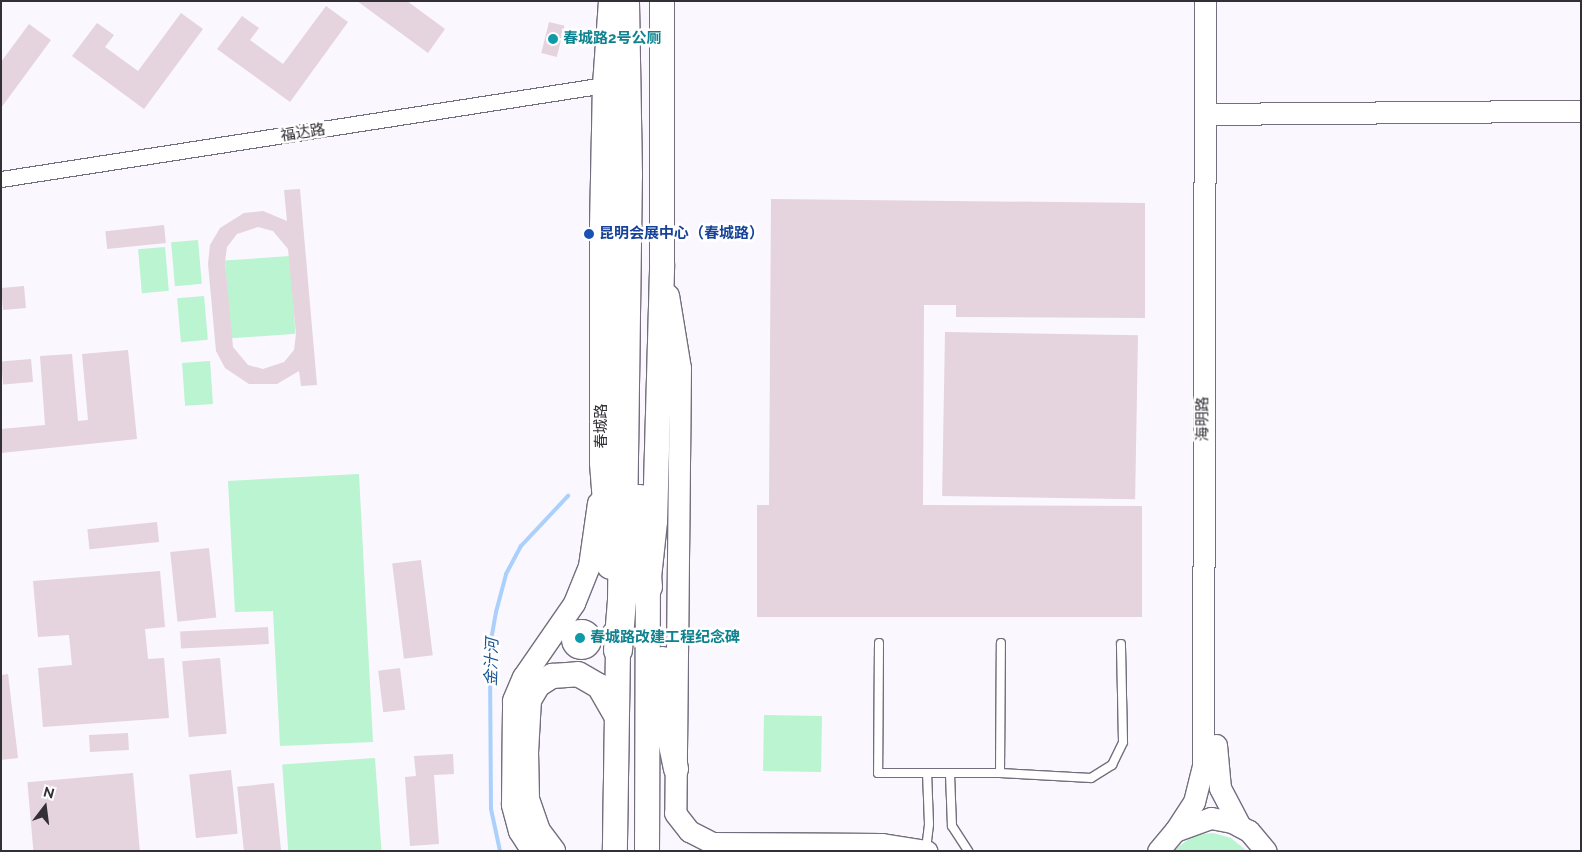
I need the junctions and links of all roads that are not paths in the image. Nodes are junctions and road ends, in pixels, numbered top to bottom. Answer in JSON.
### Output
{"nodes":[{"id":1,"x":598,"y":1,"type":"edge"},
{"id":2,"x":611,"y":1,"type":"edge"},
{"id":3,"x":625,"y":1,"type":"edge"},
{"id":4,"x":645,"y":1,"type":"edge"},
{"id":5,"x":662,"y":1,"type":"edge"},
{"id":6,"x":666,"y":1,"type":"edge"},
{"id":7,"x":1205,"y":1,"type":"edge"},
{"id":8,"x":1218,"y":1,"type":"edge"},
{"id":9,"x":663,"y":82,"type":"junction"},
{"id":10,"x":604,"y":85,"type":"junction"},
{"id":11,"x":1581,"y":111,"type":"edge"},
{"id":12,"x":1212,"y":114,"type":"junction"},
{"id":13,"x":1,"y":179,"type":"edge"},
{"id":14,"x":634,"y":216,"type":"junction"},
{"id":15,"x":662,"y":265,"type":"junction"},
{"id":16,"x":602,"y":463,"type":"junction"},
{"id":17,"x":648,"y":595,"type":"junction"},
{"id":18,"x":879,"y":643,"type":"dead end"},
{"id":19,"x":1001,"y":643,"type":"dead end"},
{"id":20,"x":1122,"y":644,"type":"dead end"},
{"id":21,"x":618,"y":650,"type":"junction"},
{"id":22,"x":616,"y":717,"type":"junction"},
{"id":23,"x":676,"y":769,"type":"junction"},
{"id":24,"x":1000,"y":773,"type":"junction"},
{"id":25,"x":927,"y":774,"type":"junction"},
{"id":26,"x":950,"y":774,"type":"junction"},
{"id":27,"x":1240,"y":826,"type":"junction"},
{"id":28,"x":1175,"y":830,"type":"junction"},
{"id":29,"x":615,"y":847,"type":"edge"},
{"id":30,"x":647,"y":850,"type":"edge"},
{"id":31,"x":532,"y":851,"type":"edge"},
{"id":32,"x":552,"y":851,"type":"edge"},
{"id":33,"x":926,"y":851,"type":"edge"},
{"id":34,"x":968,"y":851,"type":"edge"},
{"id":35,"x":1158,"y":851,"type":"edge"},
{"id":36,"x":1266,"y":851,"type":"edge"}],
"edges":[{"from":1,"to":10,"type":"main road"},
{"from":2,"to":10,"type":"main road","name":"春城路"},
{"from":3,"to":14,"type":"highway"},
{"from":4,"to":14,"type":"highway"},
{"from":5,"to":9,"type":"main road"},
{"from":6,"to":9,"type":"main road"},
{"from":7,"to":12,"type":"street","name":"海明路"},
{"from":8,"to":12,"type":"street","name":"海明路"},
{"from":9,"to":15,"type":"main road"},
{"from":10,"to":13,"type":"street","name":"福达路"},
{"from":10,"to":16,"type":"main road","name":"春城路"},
{"from":11,"to":12,"type":"street"},
{"from":12,"to":27,"type":"street","name":"海明路"},
{"from":12,"to":28,"type":"street","name":"海明路"},
{"from":14,"to":17,"type":"highway"},
{"from":14,"to":21,"type":"highway"},
{"from":15,"to":17,"type":"main road"},
{"from":15,"to":23,"type":"street"},
{"from":16,"to":21,"type":"main road","name":"春城路"},
{"from":16,"to":31,"type":"street"},
{"from":17,"to":23,"type":"main road"},
{"from":17,"to":30,"type":"main road"},
{"from":18,"to":25,"type":"lane"},
{"from":19,"to":24,"type":"lane"},
{"from":20,"to":24,"type":"lane"},
{"from":21,"to":22,"type":"main road","name":"春城路"},
{"from":22,"to":29,"type":"main road","name":"春城路"},
{"from":22,"to":32,"type":"main road"},
{"from":23,"to":33,"type":"street"},
{"from":24,"to":26,"type":"lane"},
{"from":25,"to":26,"type":"lane"},
{"from":25,"to":33,"type":"lane"},
{"from":26,"to":34,"type":"lane"},
{"from":27,"to":28,"type":"street"},
{"from":27,"to":36,"type":"street"},
{"from":28,"to":35,"type":"street","name":"海明路"}]}
